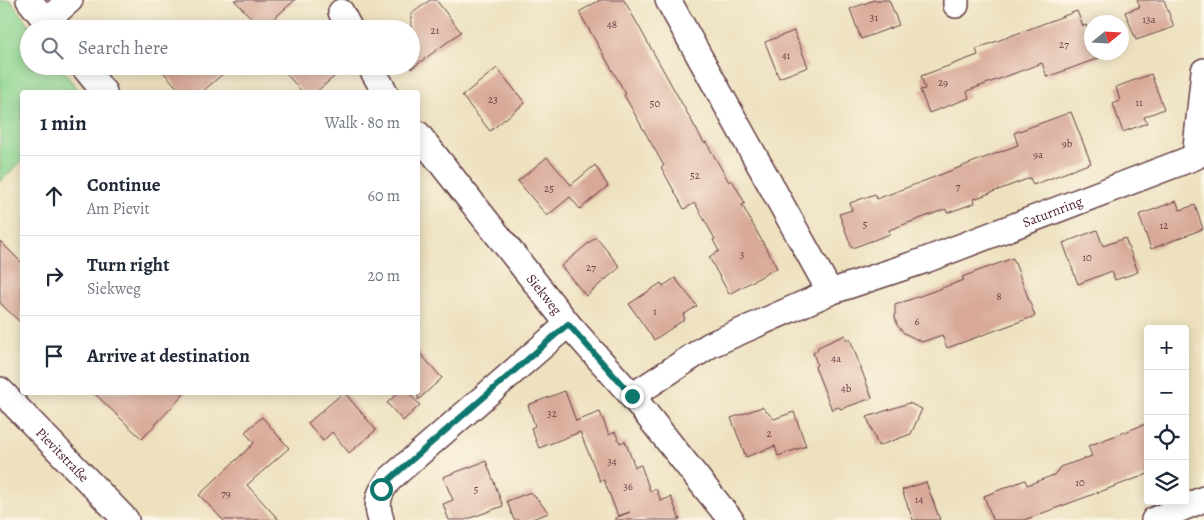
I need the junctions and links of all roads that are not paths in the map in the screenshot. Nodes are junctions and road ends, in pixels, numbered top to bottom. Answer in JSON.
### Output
{"nodes":[{"id":1,"x":30,"y":0,"type":"edge"},
{"id":2,"x":70,"y":0,"type":"edge"},
{"id":3,"x":668,"y":0,"type":"edge"},
{"id":4,"x":45,"y":20,"type":"edge"},
{"id":5,"x":53,"y":20,"type":"edge"},
{"id":6,"x":1204,"y":71,"type":"edge"},
{"id":7,"x":90,"y":75,"type":"edge"},
{"id":8,"x":375,"y":75,"type":"edge"},
{"id":9,"x":102,"y":90,"type":"edge"},
{"id":10,"x":384,"y":90,"type":"edge"},
{"id":11,"x":420,"y":137,"type":"edge"},
{"id":12,"x":830,"y":292,"type":"junction"},
{"id":13,"x":568,"y":324,"type":"junction"},
{"id":14,"x":0,"y":390,"type":"edge"},
{"id":15,"x":632,"y":396,"type":"junction"},
{"id":16,"x":1204,"y":499,"type":"edge"},
{"id":17,"x":1158,"y":519,"type":"edge"},
{"id":18,"x":126,"y":520,"type":"edge"},
{"id":19,"x":381,"y":520,"type":"edge"},
{"id":20,"x":731,"y":520,"type":"edge"}],
"edges":[{"from":1,"to":4,"type":"street"},
{"from":2,"to":5,"type":"street"},
{"from":3,"to":12,"type":"street"},
{"from":6,"to":12,"type":"street","name":"Saturnring"},
{"from":7,"to":9,"type":"street"},
{"from":8,"to":10,"type":"street"},
{"from":11,"to":13,"type":"street","name":"Siekweg"},
{"from":12,"to":15,"type":"street","name":"Saturnring"},
{"from":13,"to":15,"type":"street","name":"Siekweg"},
{"from":13,"to":19,"type":"street"},
{"from":14,"to":18,"type":"street","name":"Pievitstraße"},
{"from":15,"to":20,"type":"street","name":"Siekweg"},
{"from":16,"to":17,"type":"street"}]}
